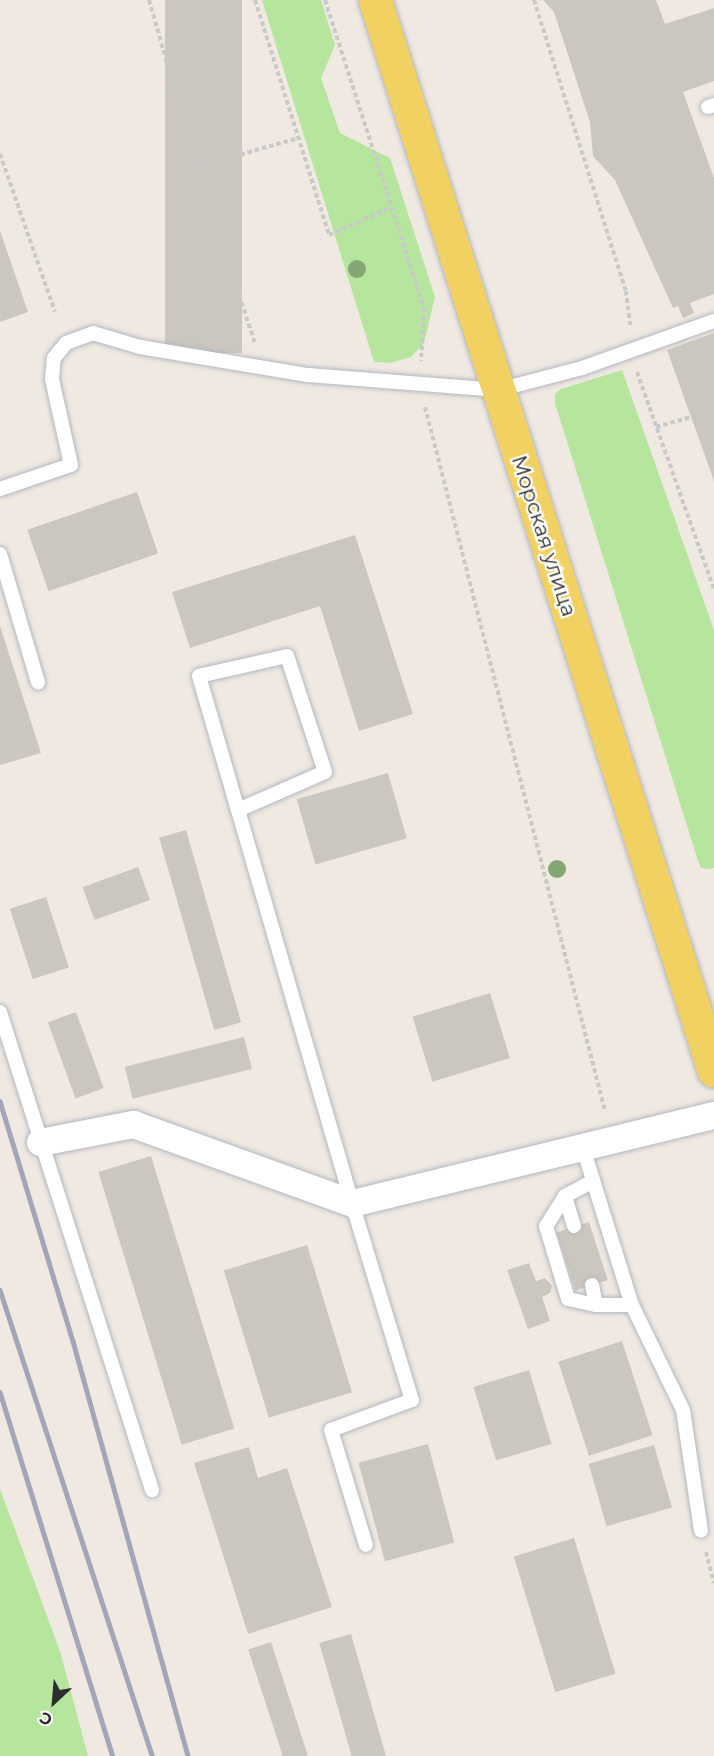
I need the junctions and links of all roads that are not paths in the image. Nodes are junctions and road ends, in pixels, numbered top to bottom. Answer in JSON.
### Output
{"nodes":[{"id":1,"x":375,"y":0,"type":"edge"},
{"id":2,"x":714,"y":321,"type":"edge"},
{"id":3,"x":498,"y":390,"type":"junction"},
{"id":4,"x":0,"y":489,"type":"edge"},
{"id":5,"x":0,"y":554,"type":"edge"},
{"id":6,"x":38,"y":682,"type":"dead end"},
{"id":7,"x":238,"y":810,"type":"junction"},
{"id":8,"x":0,"y":1012,"type":"edge"},
{"id":9,"x":714,"y":1071,"type":"edge"},
{"id":10,"x":714,"y":1115,"type":"edge"},
{"id":11,"x":40,"y":1142,"type":"junction"},
{"id":12,"x":583,"y":1148,"type":"junction"},
{"id":13,"x":594,"y":1181,"type":"junction"},
{"id":14,"x":565,"y":1196,"type":"junction"},
{"id":15,"x":352,"y":1203,"type":"junction"},
{"id":16,"x":574,"y":1226,"type":"dead end"},
{"id":17,"x":592,"y":1285,"type":"dead end"},
{"id":18,"x":596,"y":1305,"type":"junction"},
{"id":19,"x":632,"y":1305,"type":"junction"},
{"id":20,"x":152,"y":1490,"type":"dead end"},
{"id":21,"x":701,"y":1531,"type":"road end"},
{"id":22,"x":366,"y":1545,"type":"dead end"}],
"edges":[{"from":1,"to":3,"type":"main road","name":"Морская улица"},
{"from":2,"to":3,"type":"lane"},
{"from":3,"to":4,"type":"lane"},
{"from":3,"to":9,"type":"main road","name":"Морская улица"},
{"from":5,"to":6,"type":"lane"},
{"from":7,"to":7,"type":"lane"},
{"from":7,"to":15,"type":"lane"},
{"from":8,"to":11,"type":"lane"},
{"from":10,"to":12,"type":"street"},
{"from":11,"to":15,"type":"street"},
{"from":11,"to":20,"type":"lane"},
{"from":12,"to":13,"type":"lane"},
{"from":12,"to":15,"type":"street"},
{"from":13,"to":14,"type":"lane"},
{"from":13,"to":19,"type":"lane"},
{"from":14,"to":16,"type":"lane"},
{"from":14,"to":18,"type":"lane"},
{"from":15,"to":22,"type":"lane"},
{"from":17,"to":18,"type":"lane"},
{"from":18,"to":19,"type":"lane"},
{"from":19,"to":21,"type":"lane"}]}
